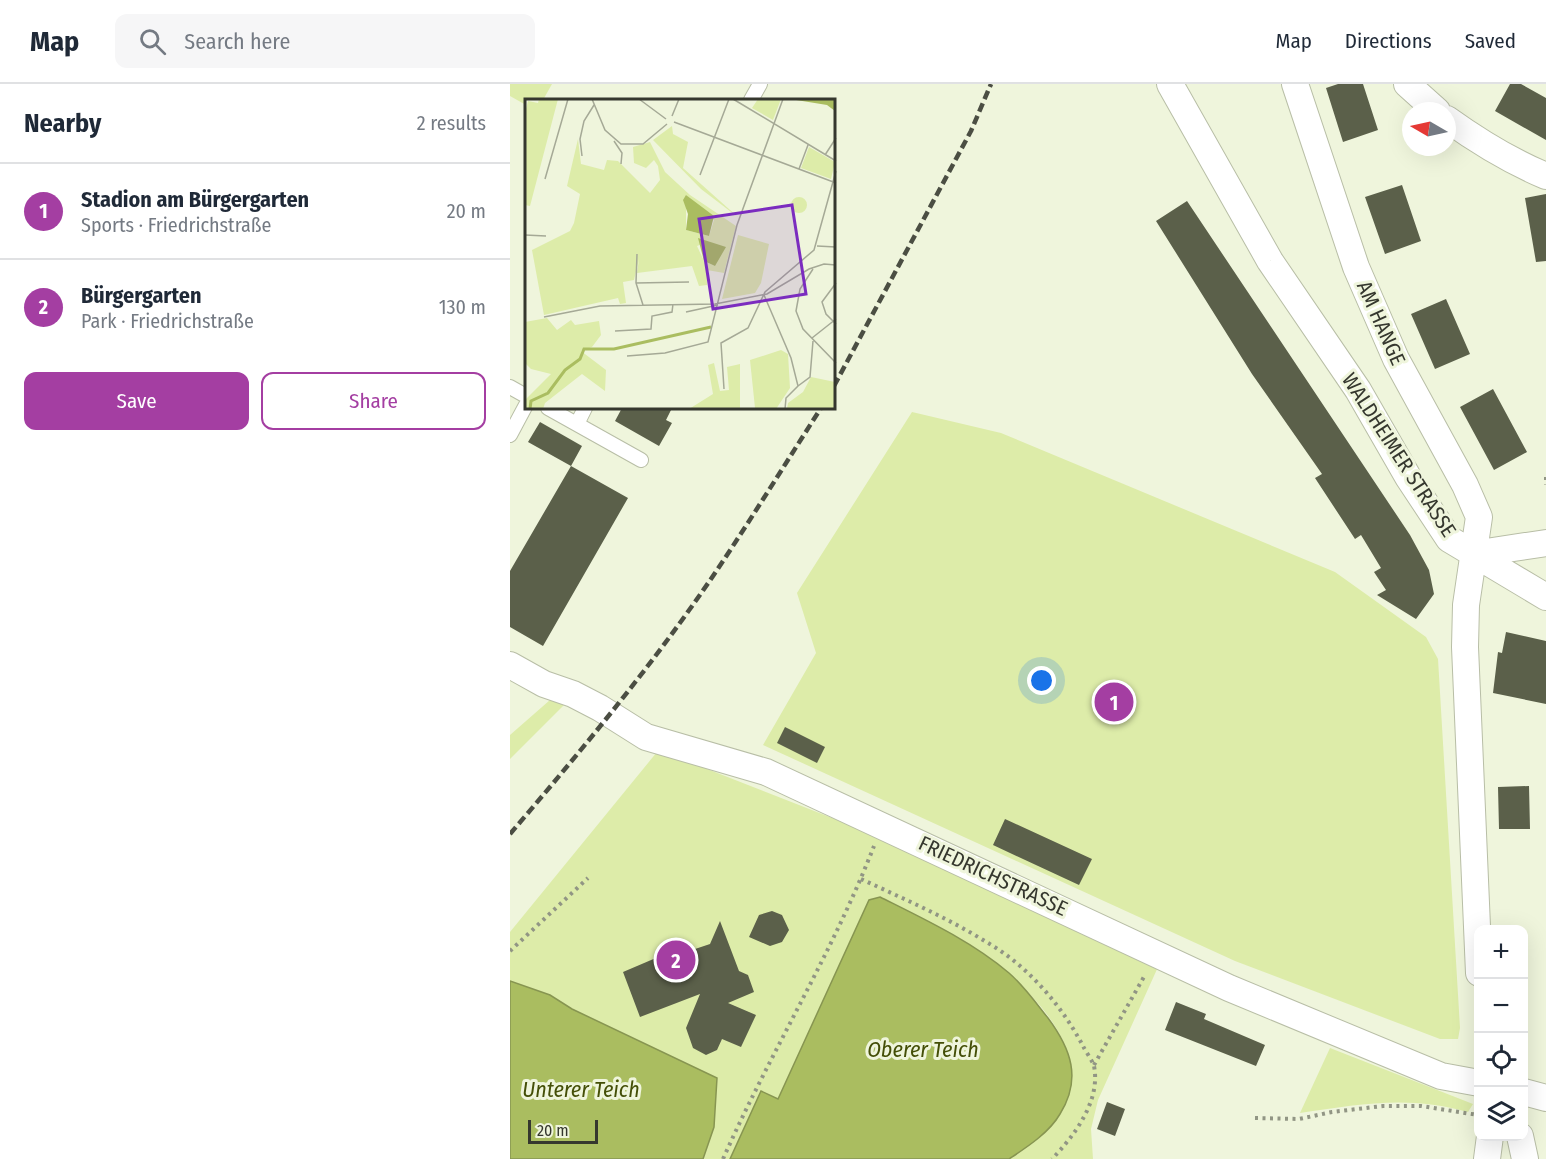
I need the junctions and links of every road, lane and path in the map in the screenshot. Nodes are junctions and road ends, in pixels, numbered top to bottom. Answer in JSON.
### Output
{"nodes":[{"id":1,"x":760,"y":84,"type":"edge"},
{"id":2,"x":1170,"y":84,"type":"edge"},
{"id":3,"x":1295,"y":84,"type":"edge"},
{"id":4,"x":1407,"y":84,"type":"edge"},
{"id":5,"x":752,"y":99,"type":"edge"},
{"id":6,"x":1427,"y":102,"type":"edge"},
{"id":7,"x":1456,"y":125,"type":"edge"},
{"id":8,"x":1546,"y":176,"type":"edge"},
{"id":9,"x":510,"y":387,"type":"edge"},
{"id":10,"x":525,"y":395,"type":"edge"},
{"id":11,"x":525,"y":407,"type":"edge"},
{"id":12,"x":552,"y":410,"type":"edge"},
{"id":13,"x":584,"y":410,"type":"edge"},
{"id":14,"x":576,"y":424,"type":"junction"},
{"id":15,"x":510,"y":435,"type":"edge"},
{"id":16,"x":641,"y":460,"type":"dead end"},
{"id":17,"x":1546,"y":477,"type":"edge"},
{"id":18,"x":1546,"y":485,"type":"edge"},
{"id":19,"x":1546,"y":543,"type":"edge"},
{"id":20,"x":1473,"y":554,"type":"junction"},
{"id":21,"x":1546,"y":597,"type":"edge"},
{"id":22,"x":510,"y":665,"type":"edge"},
{"id":23,"x":883,"y":824,"type":"junction"},
{"id":24,"x":588,"y":878,"type":"dead end"},
{"id":25,"x":861,"y":879,"type":"junction"},
{"id":26,"x":1477,"y":925,"type":"edge"},
{"id":27,"x":510,"y":951,"type":"edge"},
{"id":28,"x":1158,"y":954,"type":"junction"},
{"id":29,"x":1094,"y":1066,"type":"junction"},
{"id":30,"x":1474,"y":1082,"type":"edge"},
{"id":31,"x":1528,"y":1093,"type":"edge"},
{"id":32,"x":1546,"y":1098,"type":"edge"},
{"id":33,"x":1474,"y":1115,"type":"edge"},
{"id":34,"x":1256,"y":1118,"type":"dead end"},
{"id":35,"x":1489,"y":1141,"type":"edge"},
{"id":36,"x":1521,"y":1141,"type":"edge"},
{"id":37,"x":723,"y":1159,"type":"edge"},
{"id":38,"x":1052,"y":1159,"type":"edge"},
{"id":39,"x":1487,"y":1159,"type":"edge"},
{"id":40,"x":1525,"y":1159,"type":"edge"}],
"edges":[{"from":1,"to":5,"type":"lane"},
{"from":2,"to":20,"type":"street","name":"WALDHEIMER STRASSE"},
{"from":3,"to":20,"type":"street","name":"AM HANGE"},
{"from":4,"to":6,"type":"street"},
{"from":7,"to":8,"type":"street"},
{"from":9,"to":10,"type":"lane"},
{"from":11,"to":15,"type":"lane"},
{"from":12,"to":14,"type":"lane"},
{"from":13,"to":14,"type":"lane"},
{"from":14,"to":16,"type":"lane"},
{"from":17,"to":18,"type":"path"},
{"from":19,"to":20,"type":"street"},
{"from":20,"to":21,"type":"street"},
{"from":20,"to":26,"type":"street","name":"WALDHEIMER STRASSE"},
{"from":22,"to":23,"type":"street","name":"FRIEDRICHSTRASSE"},
{"from":23,"to":25,"type":"path"},
{"from":23,"to":28,"type":"street","name":"FRIEDRICHSTRASSE"},
{"from":24,"to":27,"type":"path"},
{"from":25,"to":29,"type":"path"},
{"from":25,"to":37,"type":"path"},
{"from":28,"to":29,"type":"path"},
{"from":28,"to":30,"type":"street","name":"FRIEDRICHSTRASSE"},
{"from":29,"to":38,"type":"path"},
{"from":31,"to":32,"type":"street"},
{"from":33,"to":34,"type":"path"},
{"from":35,"to":39,"type":"street"},
{"from":36,"to":40,"type":"street"}]}
